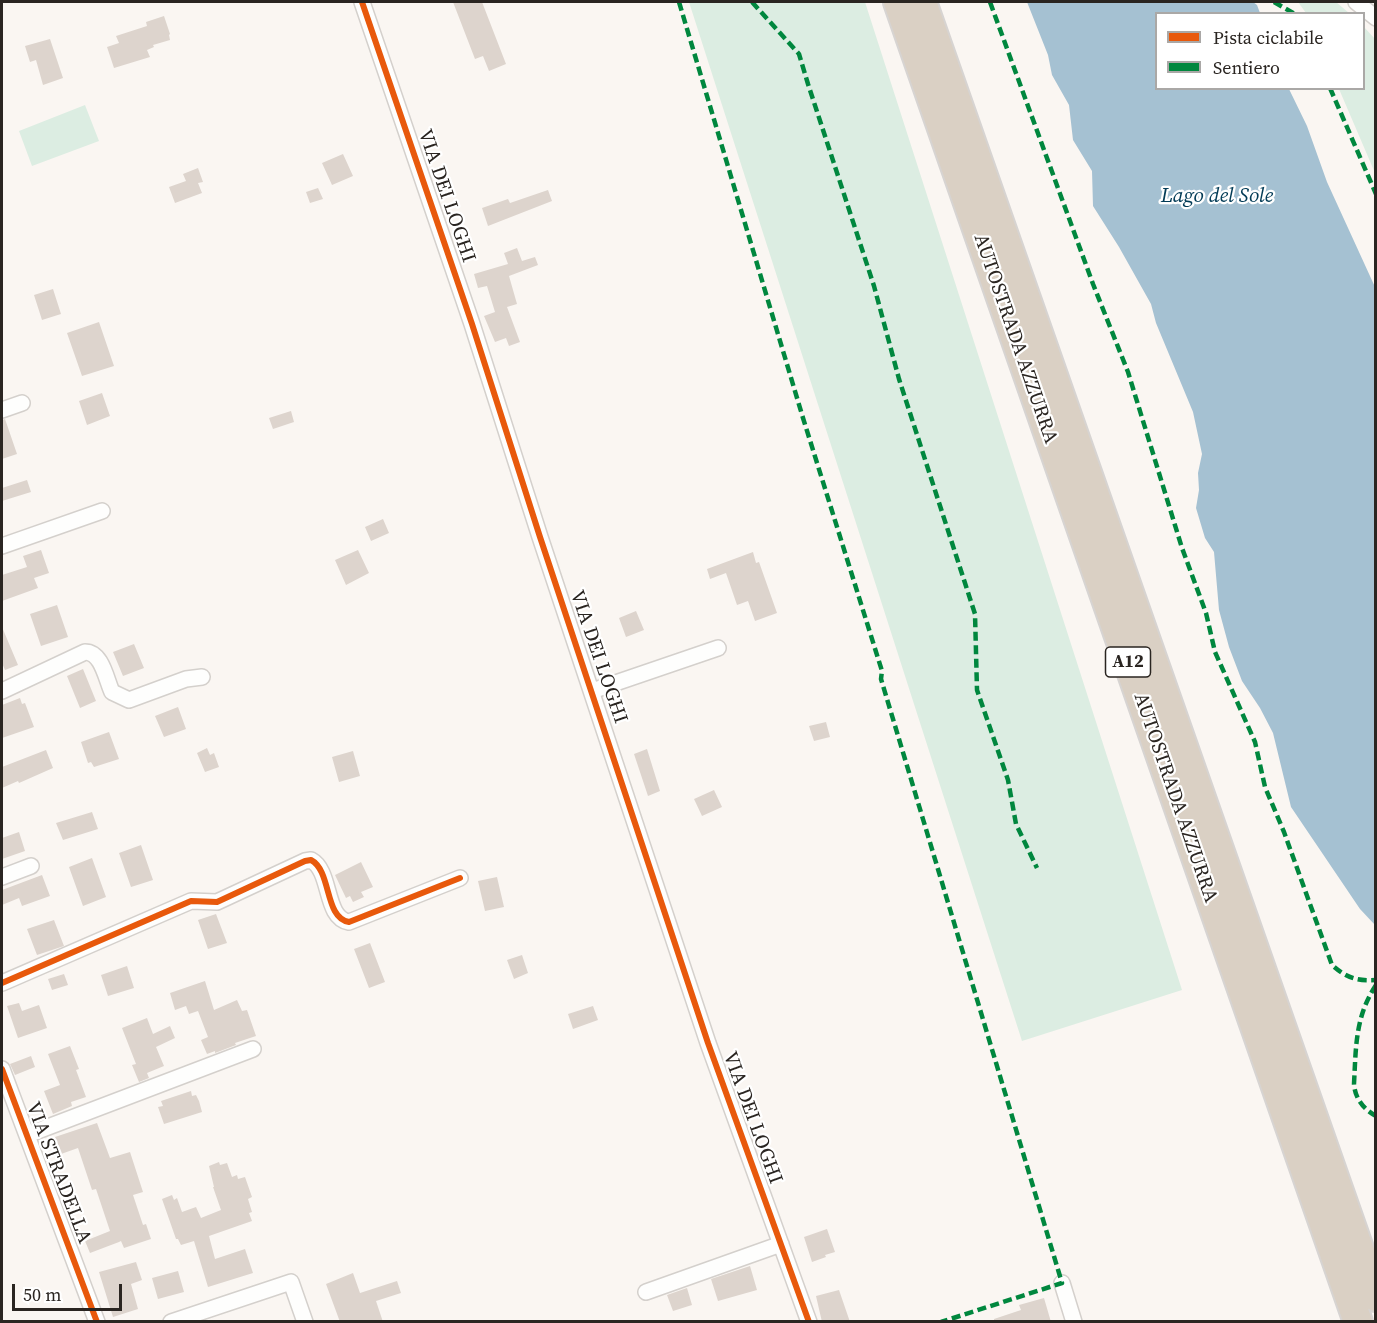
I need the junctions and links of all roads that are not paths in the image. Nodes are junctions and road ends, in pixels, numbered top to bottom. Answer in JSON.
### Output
{"nodes":[{"id":1,"x":362,"y":2,"type":"edge"},
{"id":2,"x":898,"y":2,"type":"edge"},
{"id":3,"x":922,"y":2,"type":"edge"},
{"id":4,"x":1356,"y":2,"type":"edge"},
{"id":5,"x":1376,"y":18,"type":"edge"},
{"id":6,"x":22,"y":403,"type":"dead end"},
{"id":7,"x":2,"y":410,"type":"edge"},
{"id":8,"x":102,"y":511,"type":"dead end"},
{"id":9,"x":2,"y":546,"type":"edge"},
{"id":10,"x":718,"y":648,"type":"dead end"},
{"id":11,"x":202,"y":677,"type":"dead end"},
{"id":12,"x":2,"y":691,"type":"edge"},
{"id":13,"x":592,"y":691,"type":"junction"},
{"id":14,"x":31,"y":866,"type":"dead end"},
{"id":15,"x":2,"y":876,"type":"edge"},
{"id":16,"x":460,"y":878,"type":"dead end"},
{"id":17,"x":2,"y":983,"type":"edge"},
{"id":18,"x":253,"y":1049,"type":"dead end"},
{"id":19,"x":2,"y":1069,"type":"edge"},
{"id":20,"x":27,"y":1136,"type":"junction"},
{"id":21,"x":781,"y":1244,"type":"junction"},
{"id":22,"x":1062,"y":1283,"type":"dead end"},
{"id":23,"x":646,"y":1292,"type":"dead end"},
{"id":24,"x":1376,"y":1297,"type":"edge"},
{"id":25,"x":97,"y":1322,"type":"edge"},
{"id":26,"x":171,"y":1322,"type":"edge"},
{"id":27,"x":305,"y":1322,"type":"edge"},
{"id":28,"x":809,"y":1322,"type":"edge"},
{"id":29,"x":1074,"y":1322,"type":"edge"},
{"id":30,"x":1358,"y":1322,"type":"edge"}],
"edges":[{"from":1,"to":13,"type":"street","name":"VIA DEI LOGHI"},
{"from":2,"to":30,"type":"highway","name":"AUTOSTRADA AZZURRA","number":"A12"},
{"from":3,"to":24,"type":"highway","name":"AUTOSTRADA AZZURRA","number":"A12"},
{"from":4,"to":5,"type":"street"},
{"from":6,"to":7,"type":"street"},
{"from":8,"to":9,"type":"street"},
{"from":10,"to":13,"type":"street"},
{"from":11,"to":12,"type":"street"},
{"from":13,"to":21,"type":"street","name":"VIA DEI LOGHI"},
{"from":14,"to":15,"type":"street"},
{"from":16,"to":17,"type":"street"},
{"from":18,"to":20,"type":"street"},
{"from":19,"to":20,"type":"street","name":"VIA STRADELLA"},
{"from":20,"to":25,"type":"street","name":"VIA STRADELLA"},
{"from":21,"to":23,"type":"street"},
{"from":21,"to":28,"type":"street","name":"VIA DEI LOGHI"},
{"from":22,"to":29,"type":"street"},
{"from":26,"to":27,"type":"street"}]}
